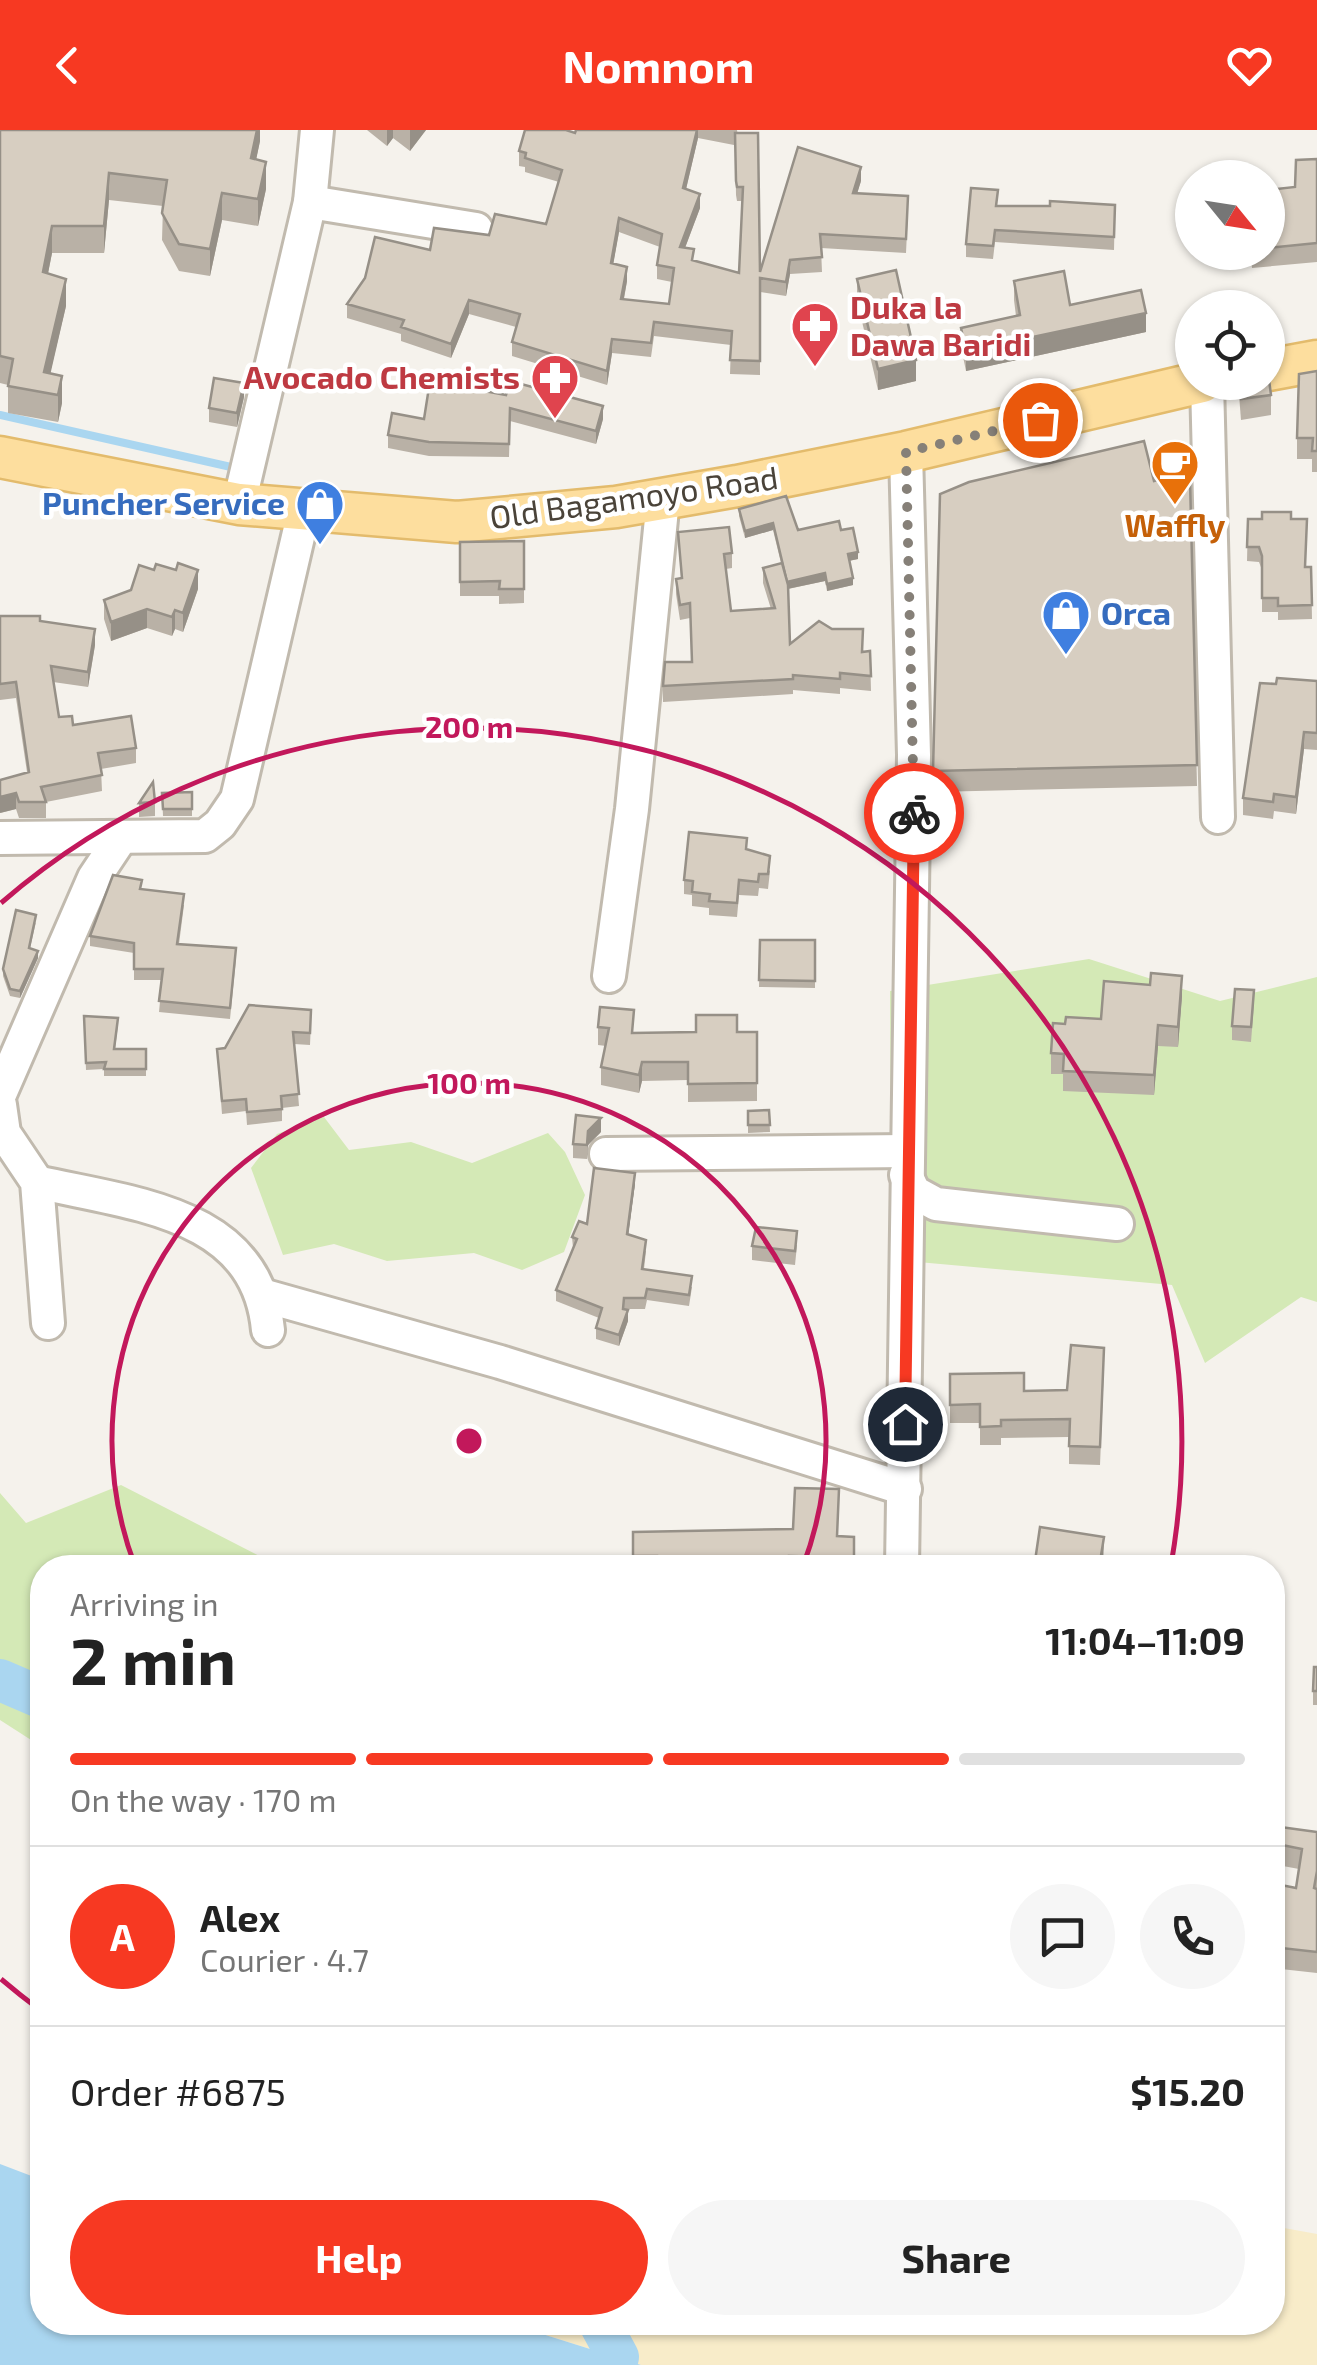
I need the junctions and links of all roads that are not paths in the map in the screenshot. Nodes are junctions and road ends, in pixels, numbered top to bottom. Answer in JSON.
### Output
{"nodes":[{"id":1,"x":317,"y":130,"type":"edge"},
{"id":2,"x":310,"y":202,"type":"junction"},
{"id":3,"x":476,"y":229,"type":"edge"},
{"id":4,"x":1317,"y":360,"type":"edge"},
{"id":5,"x":1285,"y":367,"type":"edge"},
{"id":6,"x":1175,"y":389,"type":"edge"},
{"id":7,"x":1206,"y":400,"type":"edge"},
{"id":8,"x":906,"y":452,"type":"junction"},
{"id":9,"x":0,"y":457,"type":"edge"},
{"id":10,"x":663,"y":499,"type":"junction"},
{"id":11,"x":239,"y":504,"type":"junction"},
{"id":12,"x":304,"y":511,"type":"junction"},
{"id":13,"x":1218,"y":817,"type":"dead end"},
{"id":14,"x":0,"y":838,"type":"edge"},
{"id":15,"x":120,"y":839,"type":"junction"},
{"id":16,"x":609,"y":976,"type":"dead end"},
{"id":17,"x":0,"y":1094,"type":"edge"},
{"id":18,"x":0,"y":1105,"type":"edge"},
{"id":19,"x":606,"y":1154,"type":"dead end"},
{"id":20,"x":906,"y":1163,"type":"junction"},
{"id":21,"x":37,"y":1182,"type":"junction"},
{"id":22,"x":1117,"y":1224,"type":"dead end"},
{"id":23,"x":265,"y":1296,"type":"junction"},
{"id":24,"x":48,"y":1323,"type":"dead end"},
{"id":25,"x":268,"y":1330,"type":"dead end"},
{"id":26,"x":906,"y":1489,"type":"junction"},
{"id":27,"x":903,"y":1555,"type":"edge"}],
"edges":[{"from":1,"to":2,"type":"street"},
{"from":2,"to":3,"type":"street"},
{"from":2,"to":11,"type":"street"},
{"from":4,"to":5,"type":"main road"},
{"from":6,"to":8,"type":"main road","name":"Old Bagamoyo Road"},
{"from":7,"to":13,"type":"street"},
{"from":8,"to":10,"type":"main road","name":"Old Bagamoyo Road"},
{"from":8,"to":20,"type":"street"},
{"from":9,"to":11,"type":"main road","name":"Old Bagamoyo Road"},
{"from":10,"to":12,"type":"main road","name":"Old Bagamoyo Road"},
{"from":10,"to":16,"type":"street"},
{"from":11,"to":12,"type":"main road","name":"Old Bagamoyo Road"},
{"from":12,"to":15,"type":"street"},
{"from":14,"to":15,"type":"street"},
{"from":15,"to":17,"type":"street"},
{"from":18,"to":21,"type":"street"},
{"from":19,"to":20,"type":"street"},
{"from":20,"to":22,"type":"street"},
{"from":20,"to":26,"type":"street"},
{"from":21,"to":23,"type":"street"},
{"from":21,"to":24,"type":"street"},
{"from":23,"to":25,"type":"street"},
{"from":23,"to":26,"type":"street"},
{"from":26,"to":27,"type":"street"}]}
